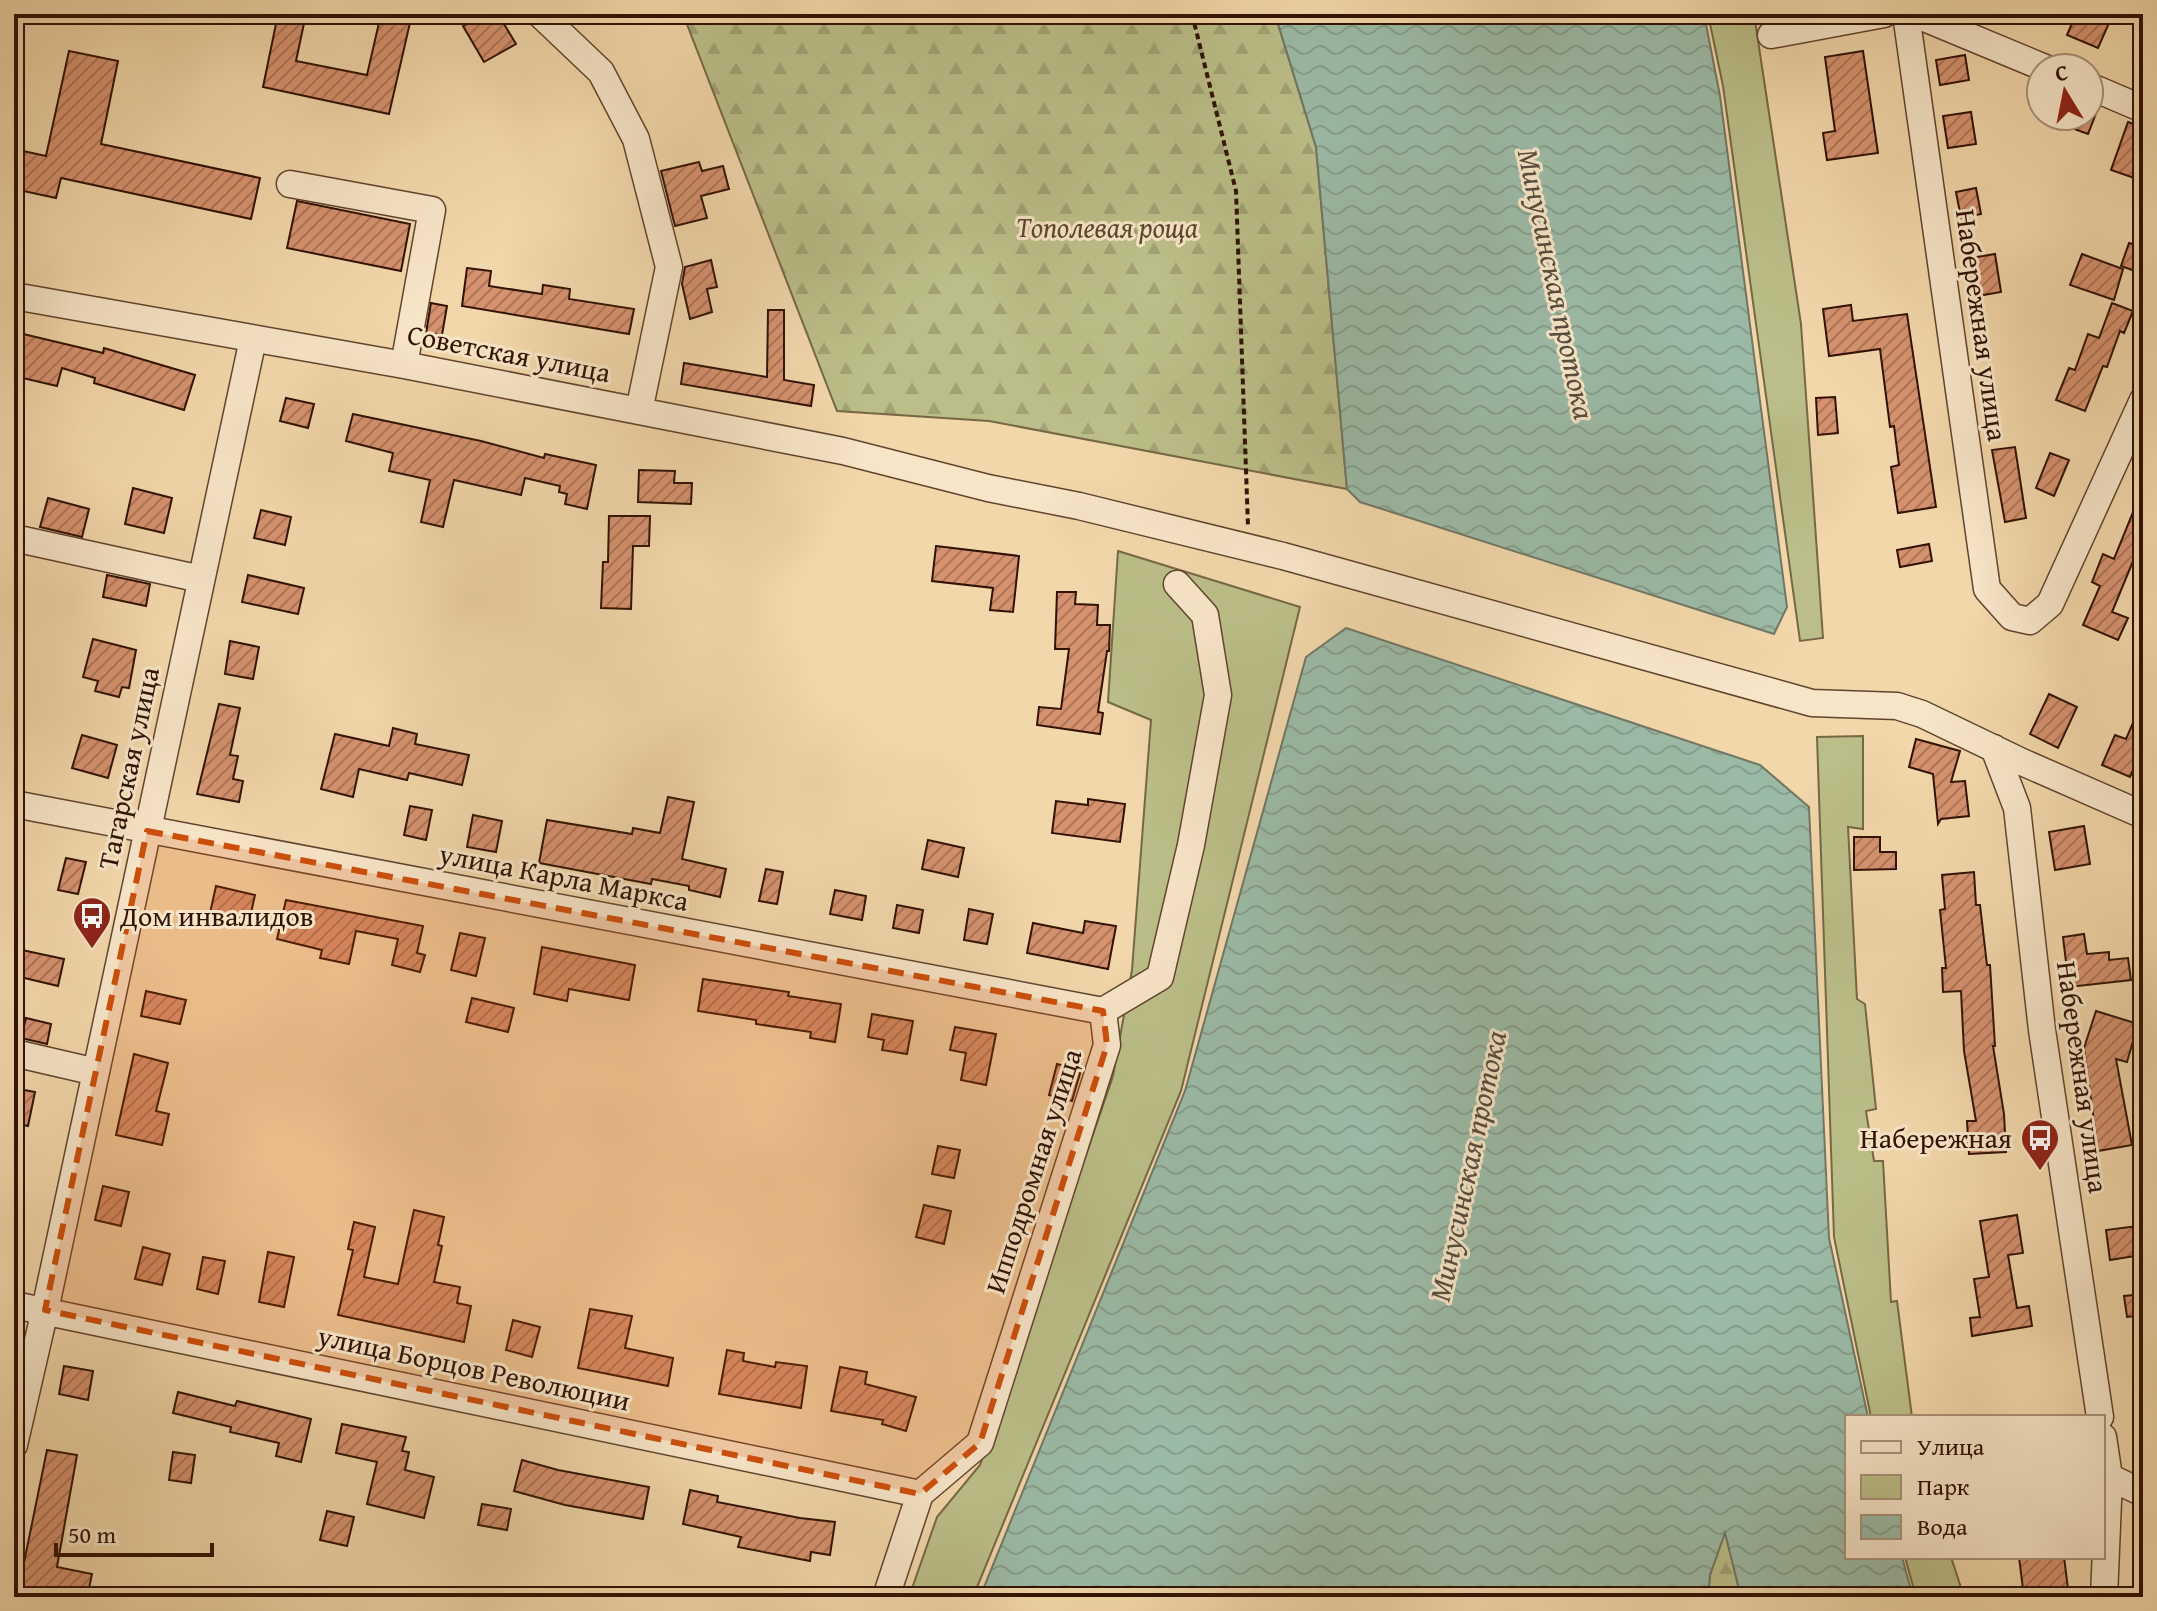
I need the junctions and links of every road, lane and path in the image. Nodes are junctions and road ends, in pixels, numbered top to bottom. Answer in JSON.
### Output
{"nodes":[{"id":1,"x":540,"y":14,"type":"edge"},
{"id":2,"x":1192,"y":14,"type":"edge"},
{"id":3,"x":1884,"y":14,"type":"edge"},
{"id":4,"x":1906,"y":14,"type":"edge"},
{"id":5,"x":1915,"y":14,"type":"edge"},
{"id":6,"x":1771,"y":35,"type":"dead end"},
{"id":7,"x":2025,"y":60,"type":"edge"},
{"id":8,"x":2105,"y":93,"type":"edge"},
{"id":9,"x":2143,"y":109,"type":"edge"},
{"id":10,"x":290,"y":184,"type":"dead end"},
{"id":11,"x":14,"y":296,"type":"edge"},
{"id":12,"x":253,"y":339,"type":"junction"},
{"id":13,"x":404,"y":365,"type":"junction"},
{"id":14,"x":2143,"y":400,"type":"edge"},
{"id":15,"x":639,"y":411,"type":"junction"},
{"id":16,"x":2136,"y":439,"type":"edge"},
{"id":17,"x":14,"y":538,"type":"edge"},
{"id":18,"x":1249,"y":548,"type":"junction"},
{"id":19,"x":201,"y":579,"type":"junction"},
{"id":20,"x":1177,"y":584,"type":"dead end"},
{"id":21,"x":1994,"y":748,"type":"junction"},
{"id":22,"x":2053,"y":775,"type":"junction"},
{"id":23,"x":14,"y":804,"type":"edge"},
{"id":24,"x":2017,"y":808,"type":"junction"},
{"id":25,"x":2143,"y":815,"type":"edge"},
{"id":26,"x":147,"y":831,"type":"junction"},
{"id":27,"x":1103,"y":1011,"type":"junction"},
{"id":28,"x":14,"y":1053,"type":"edge"},
{"id":29,"x":96,"y":1072,"type":"junction"},
{"id":30,"x":14,"y":1305,"type":"edge"},
{"id":31,"x":45,"y":1310,"type":"junction"},
{"id":32,"x":2100,"y":1415,"type":"edge"},
{"id":33,"x":14,"y":1445,"type":"edge"},
{"id":34,"x":2105,"y":1450,"type":"edge"},
{"id":35,"x":2109,"y":1477,"type":"junction"},
{"id":36,"x":2143,"y":1493,"type":"edge"},
{"id":37,"x":920,"y":1494,"type":"junction"},
{"id":38,"x":886,"y":1597,"type":"edge"},
{"id":39,"x":2104,"y":1597,"type":"edge"}],
"edges":[{"from":1,"to":15,"type":"street"},
{"from":2,"to":18,"type":"path"},
{"from":3,"to":6,"type":"street"},
{"from":4,"to":16,"type":"street","name":"Набережная улица"},
{"from":5,"to":7,"type":"street"},
{"from":8,"to":9,"type":"street"},
{"from":10,"to":13,"type":"street"},
{"from":11,"to":12,"type":"street","name":"Советская улица"},
{"from":12,"to":13,"type":"street","name":"Советская улица"},
{"from":12,"to":19,"type":"street","name":"Тагарская улица"},
{"from":13,"to":15,"type":"street","name":"Советская улица"},
{"from":14,"to":16,"type":"street"},
{"from":15,"to":18,"type":"street","name":"Советская улица"},
{"from":17,"to":19,"type":"street"},
{"from":18,"to":21,"type":"street","name":"Советская улица"},
{"from":19,"to":26,"type":"street","name":"Тагарская улица"},
{"from":20,"to":27,"type":"street"},
{"from":21,"to":22,"type":"street","name":"Советская улица"},
{"from":21,"to":24,"type":"street","name":"Набережная улица"},
{"from":22,"to":24,"type":"street"},
{"from":22,"to":25,"type":"street","name":"Советская улица"},
{"from":23,"to":26,"type":"street","name":"улица Карла Маркса"},
{"from":24,"to":32,"type":"street","name":"Набережная улица"},
{"from":26,"to":27,"type":"street","name":"улица Карла Маркса"},
{"from":26,"to":29,"type":"street","name":"Тагарская улица"},
{"from":27,"to":37,"type":"street","name":"Ипподромная улица"},
{"from":28,"to":29,"type":"street"},
{"from":29,"to":31,"type":"street","name":"Тагарская улица"},
{"from":30,"to":31,"type":"street","name":"улица Борцов Революции"},
{"from":31,"to":33,"type":"street","name":"Тагарская улица"},
{"from":31,"to":37,"type":"street","name":"улица Борцов Революции"},
{"from":34,"to":35,"type":"street"},
{"from":35,"to":36,"type":"street"},
{"from":35,"to":39,"type":"street"},
{"from":37,"to":38,"type":"street"}]}
